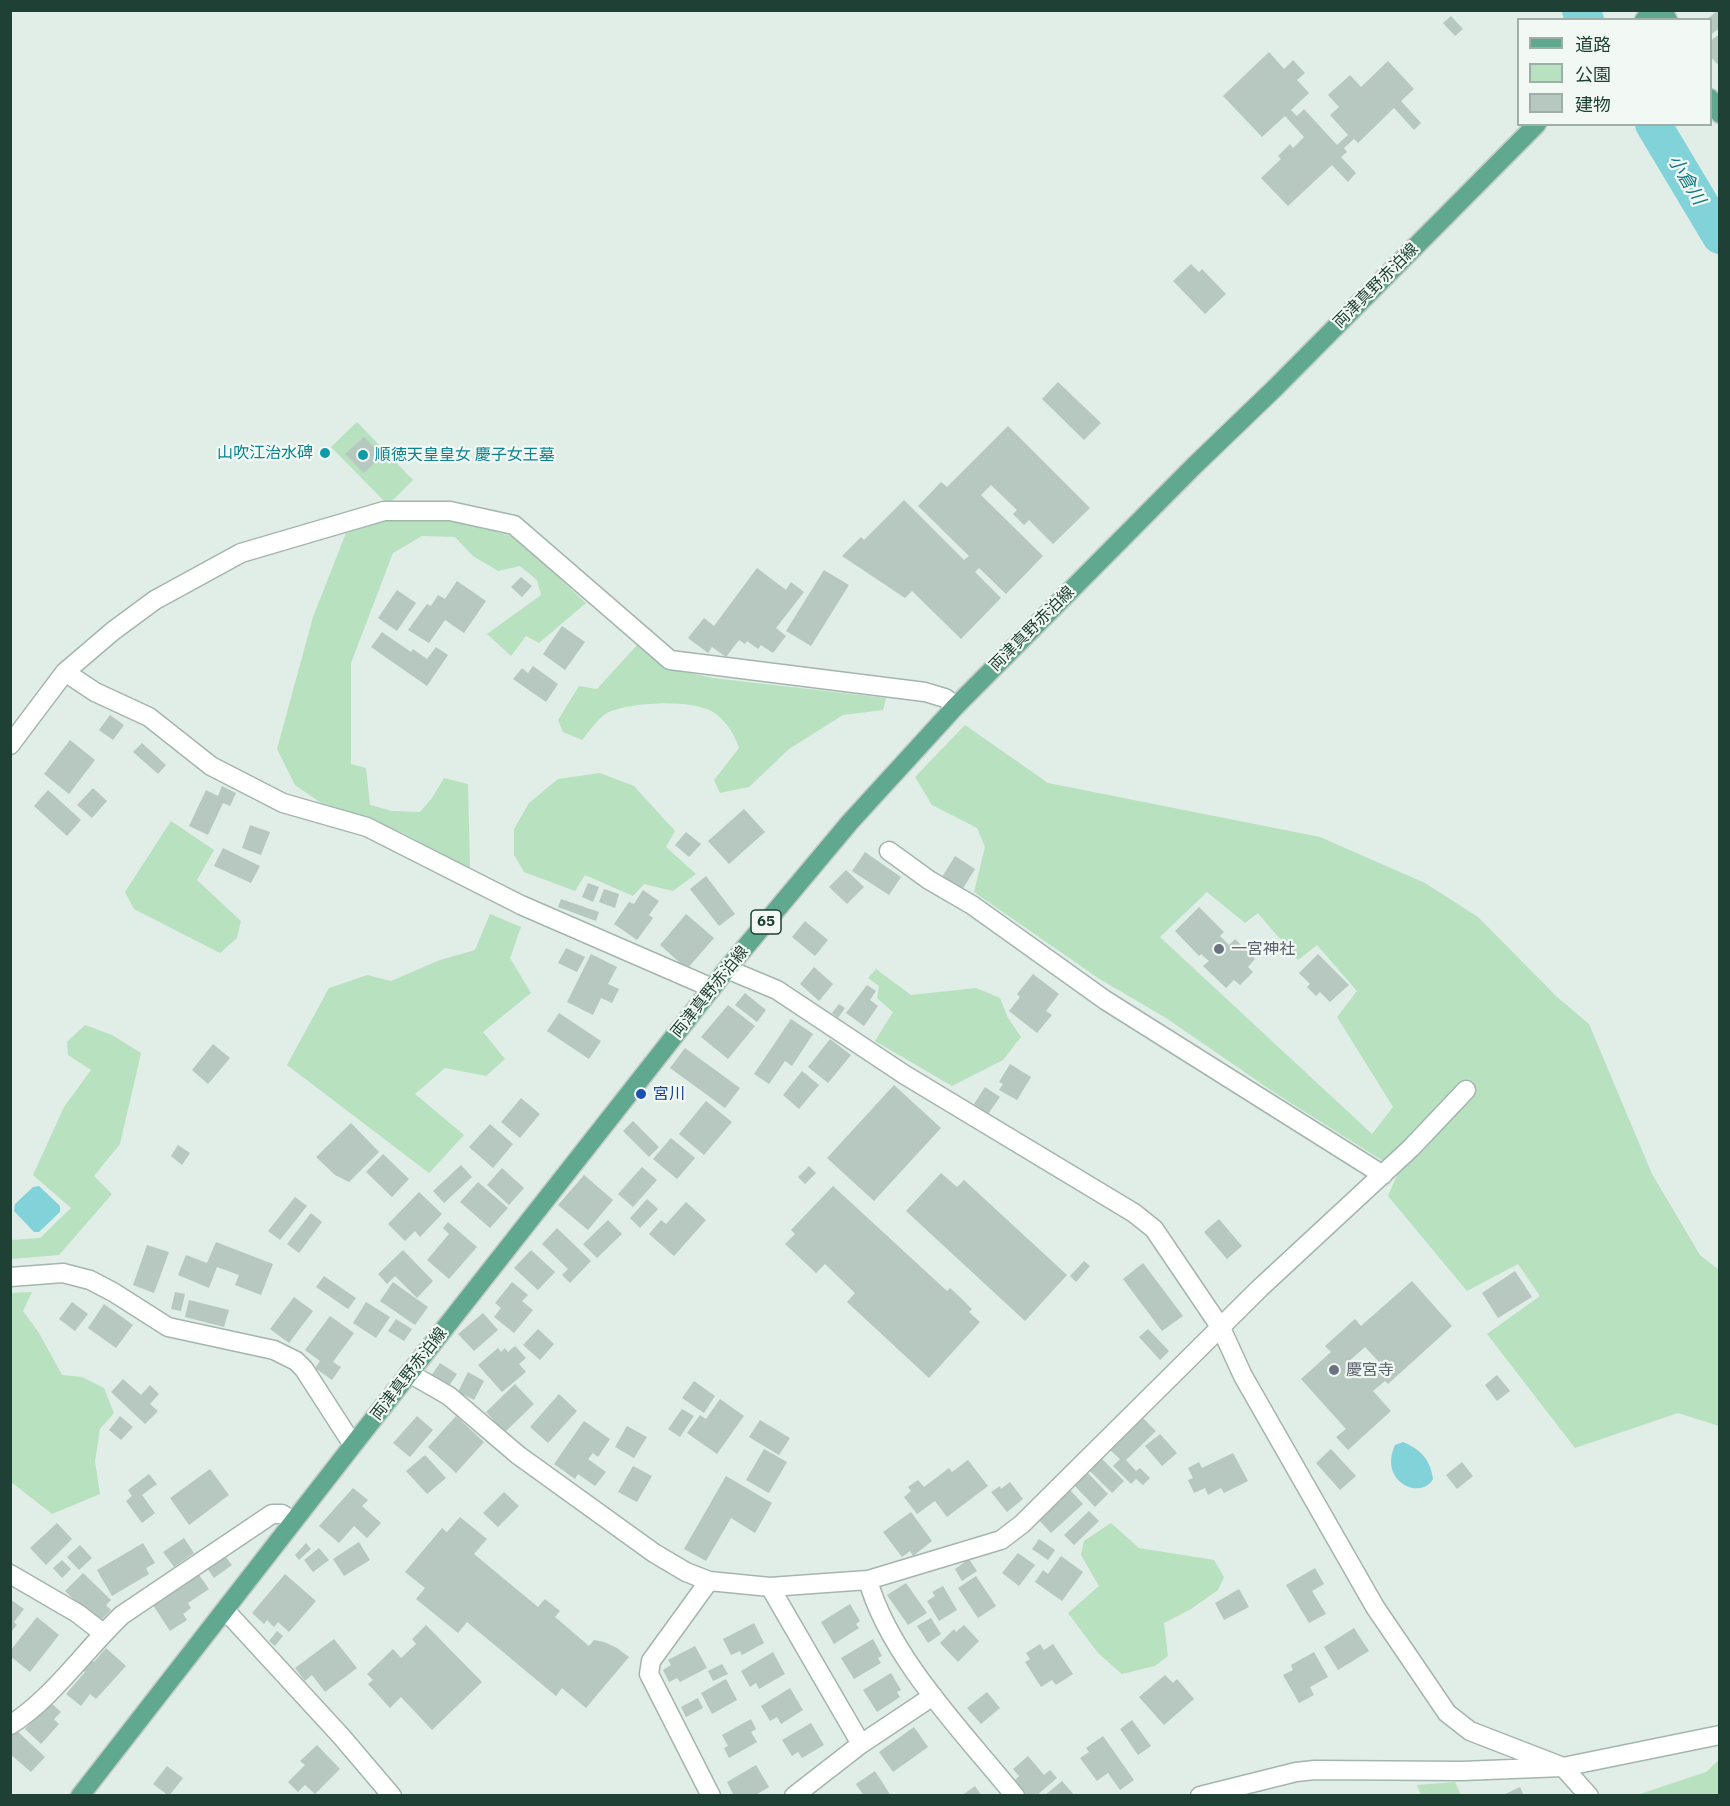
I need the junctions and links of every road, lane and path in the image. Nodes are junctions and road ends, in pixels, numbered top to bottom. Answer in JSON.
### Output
{"nodes":[{"id":1,"x":1536,"y":126,"type":"edge"},
{"id":2,"x":65,"y":672,"type":"junction"},
{"id":3,"x":956,"y":706,"type":"junction"},
{"id":4,"x":10,"y":745,"type":"edge"},
{"id":5,"x":890,"y":851,"type":"dead end"},
{"id":6,"x":727,"y":969,"type":"junction"},
{"id":7,"x":712,"y":988,"type":"junction"},
{"id":8,"x":1466,"y":1090,"type":"dead end"},
{"id":9,"x":1383,"y":1175,"type":"junction"},
{"id":10,"x":10,"y":1277,"type":"edge"},
{"id":11,"x":1221,"y":1328,"type":"junction"},
{"id":12,"x":409,"y":1373,"type":"junction"},
{"id":13,"x":353,"y":1445,"type":"junction"},
{"id":14,"x":293,"y":1521,"type":"junction"},
{"id":15,"x":10,"y":1574,"type":"edge"},
{"id":16,"x":868,"y":1580,"type":"junction"},
{"id":17,"x":709,"y":1581,"type":"junction"},
{"id":18,"x":770,"y":1587,"type":"junction"},
{"id":19,"x":225,"y":1610,"type":"junction"},
{"id":20,"x":103,"y":1633,"type":"junction"},
{"id":21,"x":933,"y":1696,"type":"junction"},
{"id":22,"x":10,"y":1725,"type":"edge"},
{"id":23,"x":1719,"y":1735,"type":"edge"},
{"id":24,"x":861,"y":1744,"type":"junction"},
{"id":25,"x":1563,"y":1767,"type":"junction"},
{"id":26,"x":80,"y":1796,"type":"edge"},
{"id":27,"x":392,"y":1796,"type":"edge"},
{"id":28,"x":711,"y":1796,"type":"edge"},
{"id":29,"x":794,"y":1796,"type":"edge"},
{"id":30,"x":1015,"y":1796,"type":"edge"},
{"id":31,"x":1200,"y":1796,"type":"edge"},
{"id":32,"x":1589,"y":1796,"type":"edge"}],
"edges":[{"from":1,"to":3,"type":"main road","name":"両津真野赤泊線","number":"65"},
{"from":2,"to":3,"type":"street"},
{"from":2,"to":4,"type":"street"},
{"from":2,"to":7,"type":"street"},
{"from":3,"to":6,"type":"main road","name":"両津真野赤泊線","number":"65"},
{"from":5,"to":9,"type":"street"},
{"from":6,"to":7,"type":"main road","name":"両津真野赤泊線","number":"65"},
{"from":6,"to":11,"type":"street"},
{"from":7,"to":12,"type":"main road","name":"両津真野赤泊線","number":"65"},
{"from":8,"to":9,"type":"street"},
{"from":9,"to":11,"type":"street"},
{"from":10,"to":13,"type":"street"},
{"from":11,"to":16,"type":"street"},
{"from":11,"to":25,"type":"street"},
{"from":12,"to":13,"type":"main road","name":"両津真野赤泊線","number":"65"},
{"from":12,"to":17,"type":"street"},
{"from":13,"to":14,"type":"main road","name":"両津真野赤泊線","number":"65"},
{"from":14,"to":19,"type":"main road","name":"両津真野赤泊線","number":"65"},
{"from":14,"to":20,"type":"street"},
{"from":15,"to":20,"type":"street"},
{"from":16,"to":18,"type":"street"},
{"from":16,"to":21,"type":"street"},
{"from":17,"to":18,"type":"street"},
{"from":17,"to":28,"type":"street"},
{"from":18,"to":24,"type":"street"},
{"from":19,"to":26,"type":"main road","name":"両津真野赤泊線","number":"65"},
{"from":19,"to":27,"type":"street"},
{"from":20,"to":22,"type":"street"},
{"from":21,"to":24,"type":"street"},
{"from":21,"to":30,"type":"street"},
{"from":23,"to":25,"type":"street"},
{"from":24,"to":29,"type":"street"},
{"from":25,"to":31,"type":"street"},
{"from":25,"to":32,"type":"street"}]}
